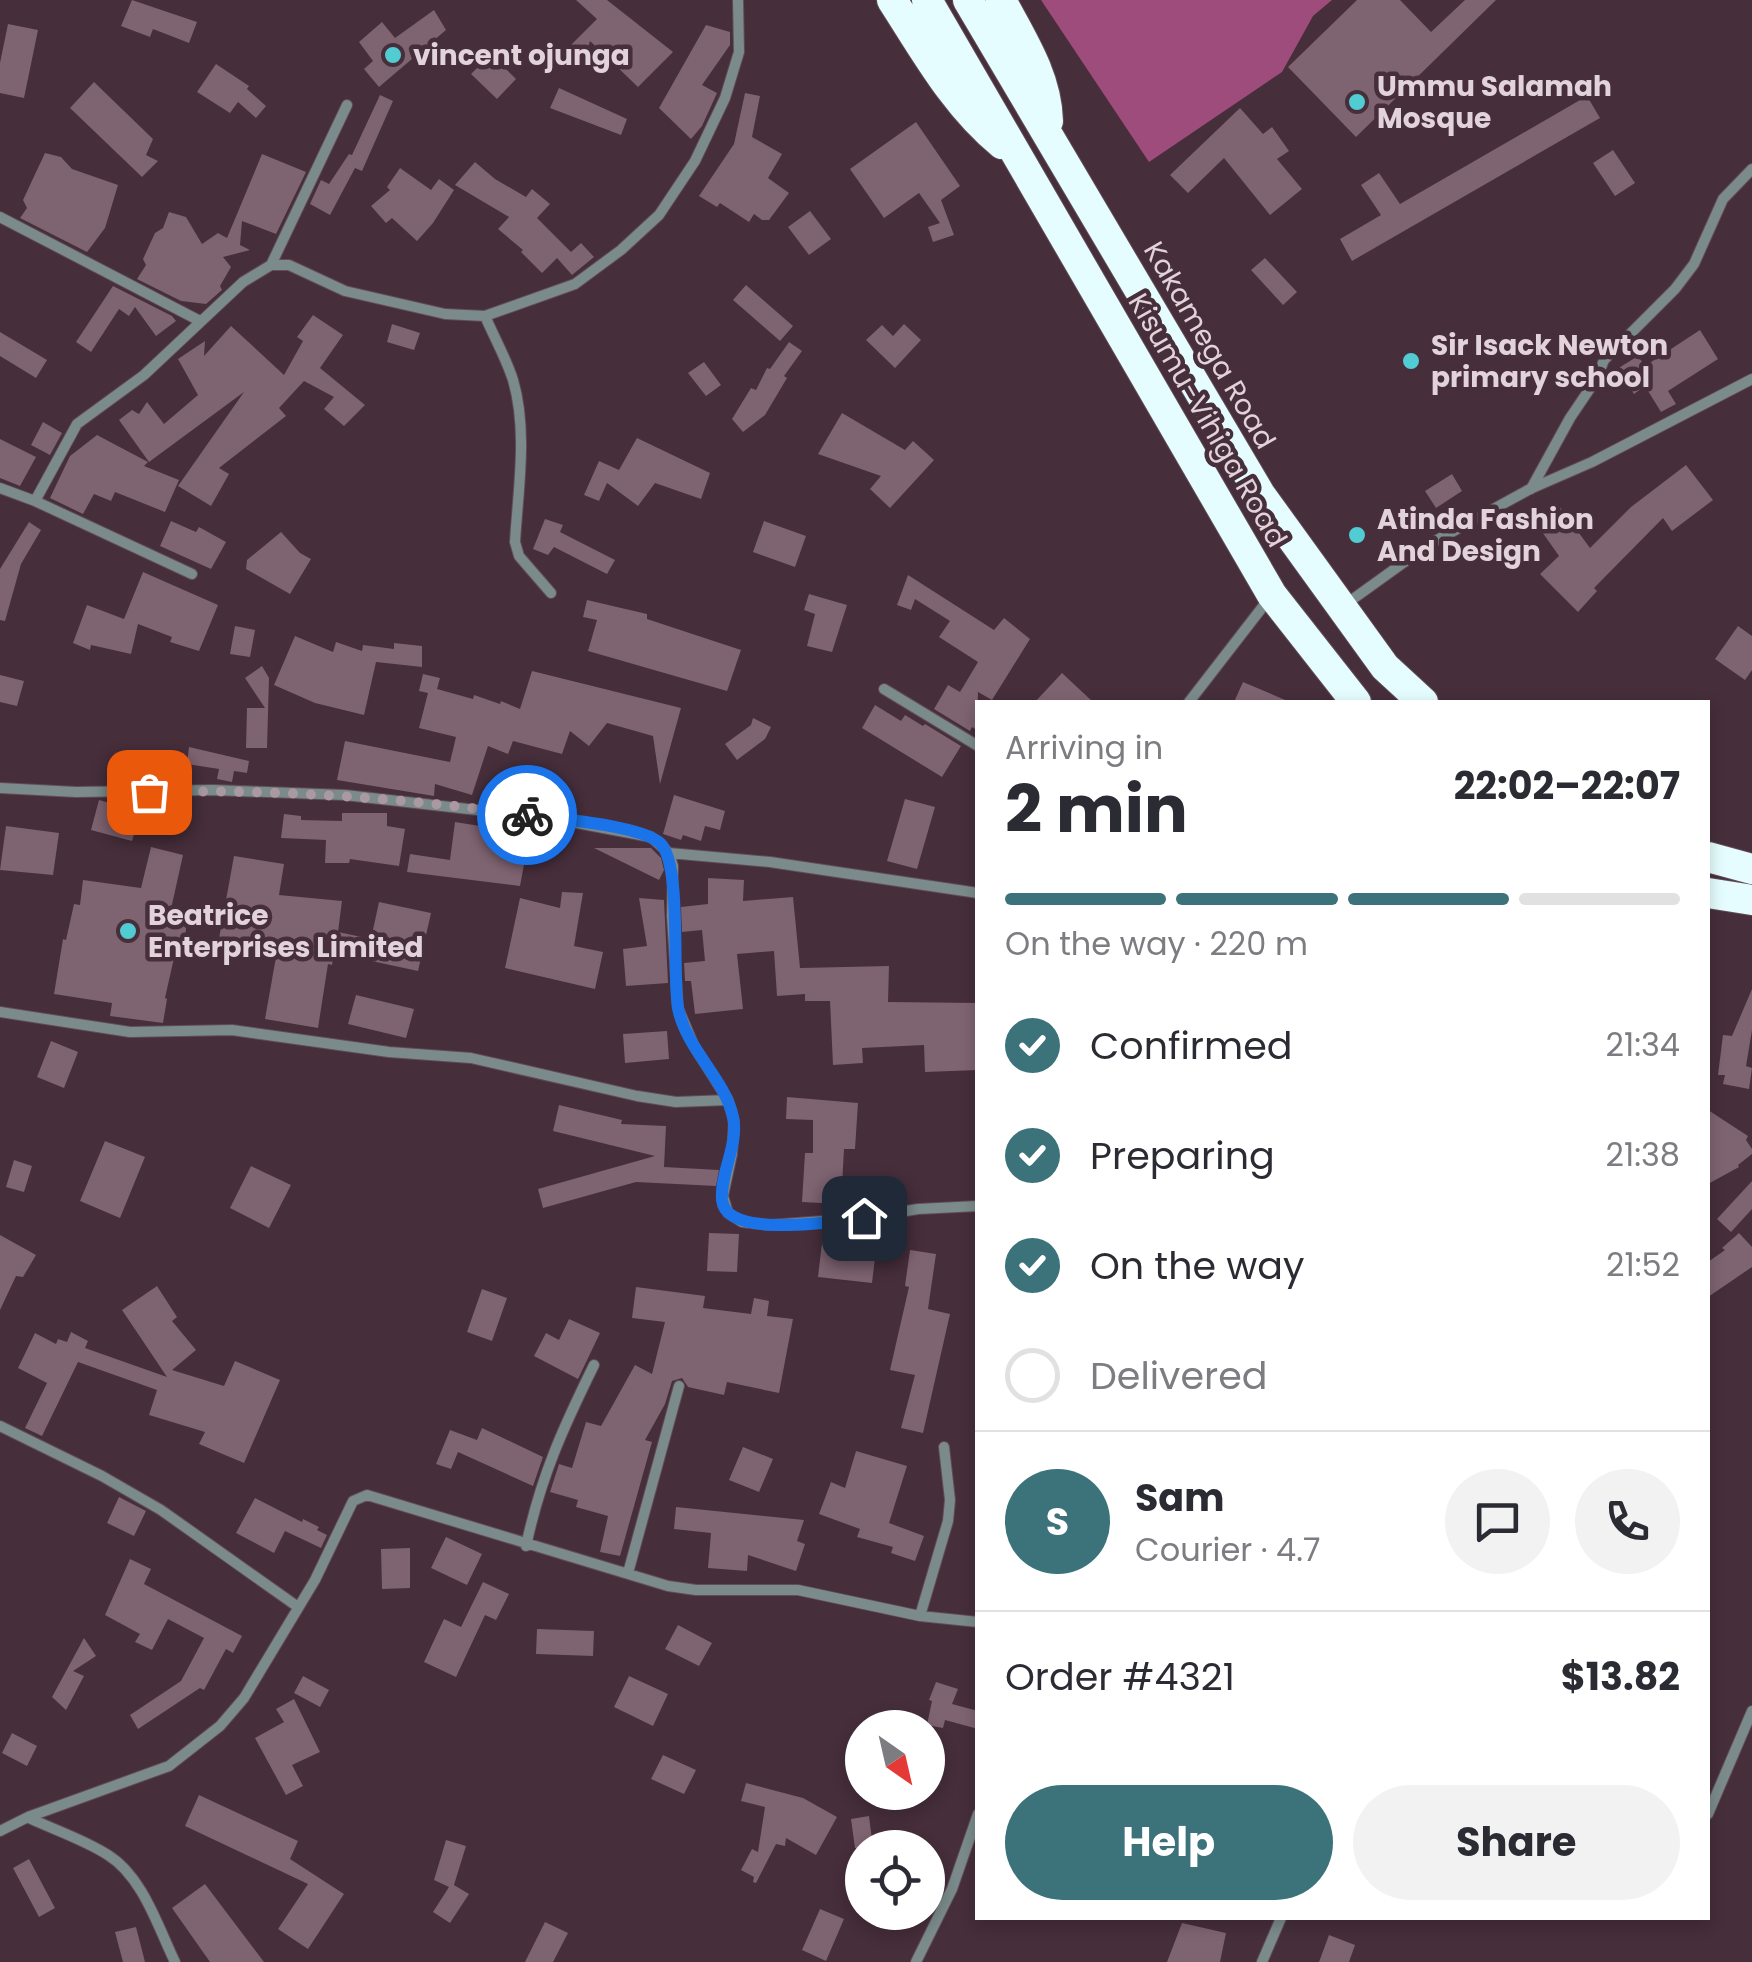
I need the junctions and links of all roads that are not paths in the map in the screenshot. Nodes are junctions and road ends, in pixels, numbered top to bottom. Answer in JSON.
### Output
{"nodes":[{"id":1,"x":738,"y":0,"type":"edge"},
{"id":2,"x":892,"y":0,"type":"edge"},
{"id":3,"x":927,"y":0,"type":"edge"},
{"id":4,"x":968,"y":0,"type":"edge"},
{"id":5,"x":1001,"y":0,"type":"edge"},
{"id":6,"x":348,"y":106,"type":"dead end"},
{"id":7,"x":1048,"y":134,"type":"junction"},
{"id":8,"x":1020,"y":158,"type":"junction"},
{"id":9,"x":1752,"y":169,"type":"edge"},
{"id":10,"x":0,"y":217,"type":"edge"},
{"id":11,"x":272,"y":265,"type":"junction"},
{"id":12,"x":485,"y":316,"type":"junction"},
{"id":13,"x":200,"y":321,"type":"junction"},
{"id":14,"x":1752,"y":379,"type":"edge"},
{"id":15,"x":0,"y":488,"type":"edge"},
{"id":16,"x":1530,"y":490,"type":"junction"},
{"id":17,"x":36,"y":501,"type":"junction"},
{"id":18,"x":192,"y":574,"type":"dead end"},
{"id":19,"x":551,"y":594,"type":"dead end"},
{"id":20,"x":1272,"y":595,"type":"junction"},
{"id":21,"x":1341,"y":607,"type":"junction"},
{"id":22,"x":884,"y":689,"type":"dead end"},
{"id":23,"x":1191,"y":700,"type":"edge"},
{"id":24,"x":1354,"y":700,"type":"edge"},
{"id":25,"x":1421,"y":700,"type":"edge"},
{"id":26,"x":975,"y":744,"type":"edge"},
{"id":27,"x":0,"y":788,"type":"edge"},
{"id":28,"x":669,"y":853,"type":"junction"},
{"id":29,"x":1710,"y":858,"type":"edge"},
{"id":30,"x":1752,"y":868,"type":"edge"},
{"id":31,"x":975,"y":893,"type":"edge"},
{"id":32,"x":1710,"y":893,"type":"edge"},
{"id":33,"x":1752,"y":900,"type":"edge"},
{"id":34,"x":0,"y":1012,"type":"edge"},
{"id":35,"x":728,"y":1100,"type":"junction"},
{"id":36,"x":975,"y":1206,"type":"edge"},
{"id":37,"x":594,"y":1366,"type":"dead end"},
{"id":38,"x":679,"y":1386,"type":"dead end"},
{"id":39,"x":0,"y":1426,"type":"edge"},
{"id":40,"x":944,"y":1447,"type":"dead end"},
{"id":41,"x":526,"y":1546,"type":"junction"},
{"id":42,"x":628,"y":1574,"type":"junction"},
{"id":43,"x":298,"y":1607,"type":"junction"},
{"id":44,"x":920,"y":1616,"type":"junction"},
{"id":45,"x":975,"y":1622,"type":"edge"},
{"id":46,"x":1752,"y":1711,"type":"edge"},
{"id":47,"x":1710,"y":1809,"type":"edge"},
{"id":48,"x":28,"y":1817,"type":"junction"},
{"id":49,"x":975,"y":1823,"type":"edge"},
{"id":50,"x":0,"y":1831,"type":"edge"},
{"id":51,"x":1280,"y":1920,"type":"edge"},
{"id":52,"x":175,"y":1962,"type":"edge"},
{"id":53,"x":916,"y":1962,"type":"edge"},
{"id":54,"x":1262,"y":1962,"type":"edge"}],
"edges":[{"from":1,"to":12,"type":"street"},
{"from":2,"to":8,"type":"highway"},
{"from":3,"to":8,"type":"highway","name":"Kisumu-Vihiga Road"},
{"from":4,"to":7,"type":"highway","name":"Kakamega Road"},
{"from":5,"to":7,"type":"highway"},
{"from":6,"to":11,"type":"street"},
{"from":7,"to":21,"type":"highway","name":"Kakamega Road"},
{"from":8,"to":20,"type":"highway","name":"Kisumu-Vihiga Road"},
{"from":9,"to":16,"type":"street"},
{"from":10,"to":13,"type":"street"},
{"from":11,"to":12,"type":"street"},
{"from":11,"to":13,"type":"street"},
{"from":12,"to":19,"type":"street"},
{"from":13,"to":17,"type":"street"},
{"from":14,"to":16,"type":"street"},
{"from":15,"to":17,"type":"street"},
{"from":16,"to":21,"type":"street"},
{"from":17,"to":18,"type":"street"},
{"from":20,"to":23,"type":"street"},
{"from":20,"to":24,"type":"highway","name":"Kisumu-Vihiga Road"},
{"from":21,"to":25,"type":"highway","name":"Kakamega Road"},
{"from":22,"to":26,"type":"street"},
{"from":27,"to":28,"type":"street"},
{"from":28,"to":31,"type":"street"},
{"from":28,"to":35,"type":"street"},
{"from":29,"to":30,"type":"highway"},
{"from":32,"to":33,"type":"highway"},
{"from":34,"to":35,"type":"street"},
{"from":35,"to":36,"type":"street"},
{"from":37,"to":41,"type":"street"},
{"from":38,"to":42,"type":"street"},
{"from":39,"to":43,"type":"street"},
{"from":40,"to":44,"type":"street"},
{"from":41,"to":42,"type":"street"},
{"from":41,"to":43,"type":"street"},
{"from":42,"to":44,"type":"street"},
{"from":43,"to":48,"type":"street"},
{"from":44,"to":45,"type":"street"},
{"from":46,"to":47,"type":"street"},
{"from":48,"to":50,"type":"street"},
{"from":48,"to":52,"type":"street"},
{"from":49,"to":53,"type":"street"},
{"from":51,"to":54,"type":"street"}]}
